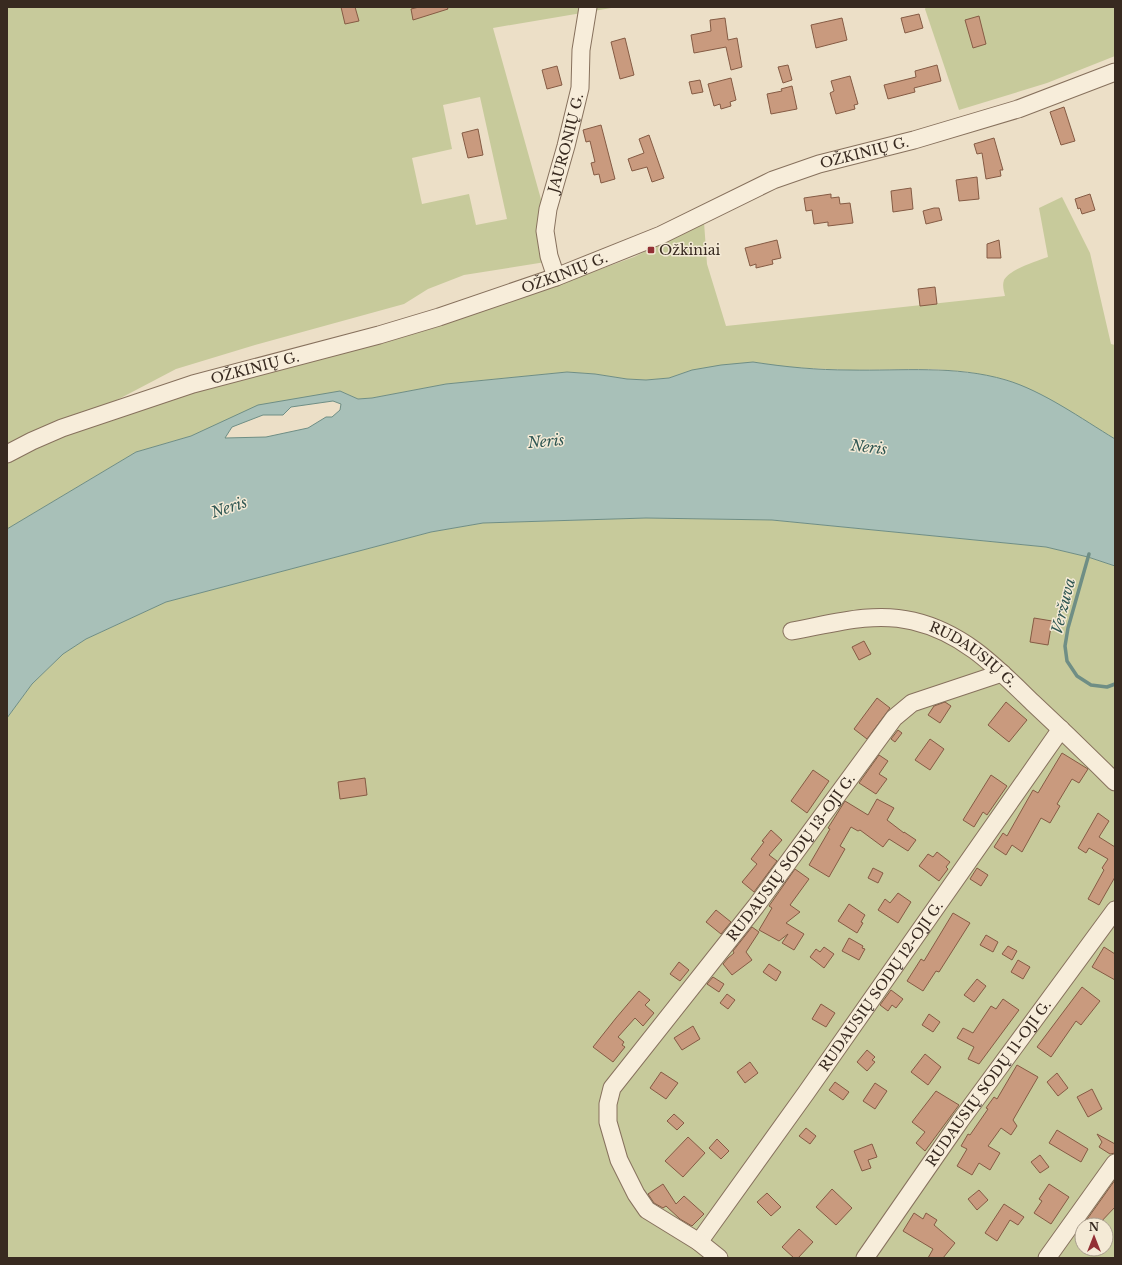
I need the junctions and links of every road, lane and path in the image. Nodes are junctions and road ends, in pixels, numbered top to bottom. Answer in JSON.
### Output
{"nodes":[{"id":1,"x":588,"y":7,"type":"edge"},
{"id":2,"x":1115,"y":72,"type":"edge"},
{"id":3,"x":556,"y":277,"type":"junction"},
{"id":4,"x":7,"y":454,"type":"edge"},
{"id":5,"x":792,"y":631,"type":"dead end"},
{"id":6,"x":1002,"y":673,"type":"junction"},
{"id":7,"x":1061,"y":729,"type":"junction"},
{"id":8,"x":1115,"y":782,"type":"edge"},
{"id":9,"x":1115,"y":910,"type":"edge"},
{"id":10,"x":1115,"y":1163,"type":"edge"},
{"id":11,"x":698,"y":1242,"type":"junction"},
{"id":12,"x":718,"y":1258,"type":"edge"},
{"id":13,"x":865,"y":1258,"type":"edge"},
{"id":14,"x":1047,"y":1258,"type":"edge"}],
"edges":[{"from":1,"to":3,"type":"street","name":"JAURONIŲ G."},
{"from":2,"to":3,"type":"street","name":"OŽKINIŲ G."},
{"from":3,"to":4,"type":"street","name":"OŽKINIŲ G."},
{"from":5,"to":6,"type":"street","name":"RUDAUSIŲ G."},
{"from":6,"to":7,"type":"street","name":"RUDAUSIŲ G."},
{"from":6,"to":11,"type":"street","name":"RUDAUSIŲ SODŲ 13-OJI G."},
{"from":7,"to":8,"type":"street","name":"RUDAUSIŲ G."},
{"from":7,"to":11,"type":"street","name":"RUDAUSIŲ SODŲ 12-OJI G."},
{"from":9,"to":13,"type":"street","name":"RUDAUSIŲ SODŲ 11-OJI G."},
{"from":10,"to":14,"type":"street"},
{"from":11,"to":12,"type":"street"}]}
